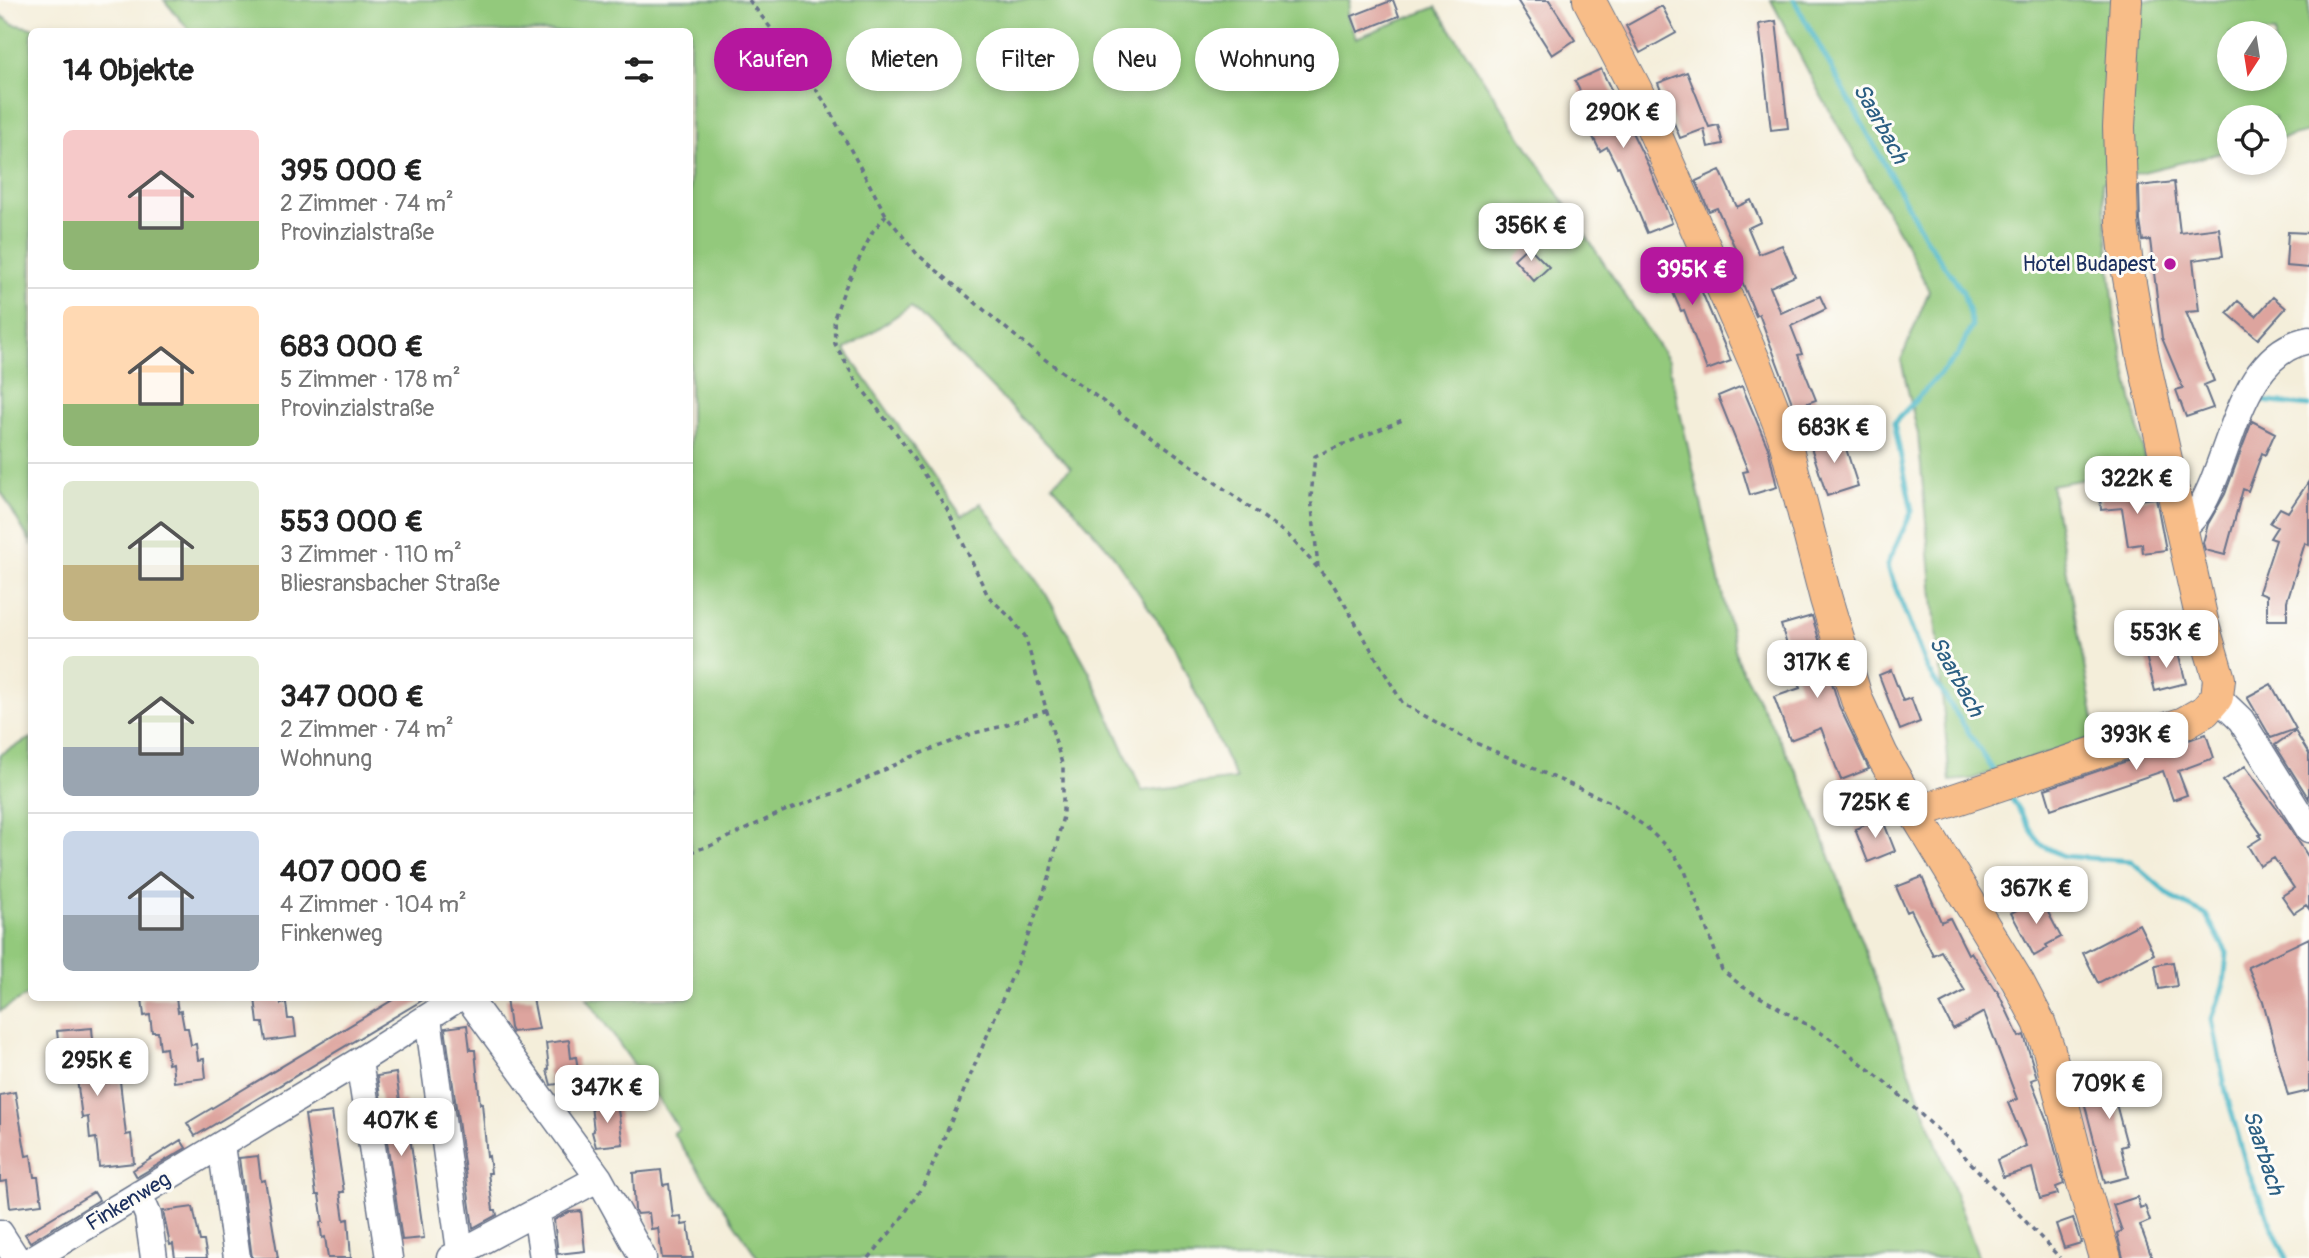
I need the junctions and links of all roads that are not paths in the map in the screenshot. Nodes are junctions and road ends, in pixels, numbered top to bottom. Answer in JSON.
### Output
{"nodes":[{"id":1,"x":1589,"y":0,"type":"edge"},
{"id":2,"x":2126,"y":0,"type":"edge"},
{"id":3,"x":2309,"y":340,"type":"edge"},
{"id":4,"x":2182,"y":530,"type":"junction"},
{"id":5,"x":2217,"y":697,"type":"junction"},
{"id":6,"x":1915,"y":813,"type":"junction"},
{"id":7,"x":2309,"y":829,"type":"edge"},
{"id":8,"x":454,"y":1001,"type":"edge"},
{"id":9,"x":470,"y":1001,"type":"edge"},
{"id":10,"x":428,"y":1018,"type":"junction"},
{"id":11,"x":359,"y":1061,"type":"junction"},
{"id":12,"x":221,"y":1145,"type":"junction"},
{"id":13,"x":599,"y":1178,"type":"junction"},
{"id":14,"x":139,"y":1194,"type":"junction"},
{"id":15,"x":536,"y":1213,"type":"junction"},
{"id":16,"x":0,"y":1233,"type":"edge"},
{"id":17,"x":455,"y":1255,"type":"edge"},
{"id":18,"x":16,"y":1258,"type":"edge"},
{"id":19,"x":34,"y":1258,"type":"edge"},
{"id":20,"x":154,"y":1258,"type":"edge"},
{"id":21,"x":237,"y":1258,"type":"edge"},
{"id":22,"x":388,"y":1258,"type":"edge"},
{"id":23,"x":543,"y":1258,"type":"edge"},
{"id":24,"x":643,"y":1258,"type":"edge"},
{"id":25,"x":2105,"y":1258,"type":"edge"}],
"edges":[{"from":1,"to":6,"type":"main road"},
{"from":2,"to":4,"type":"main road"},
{"from":3,"to":4,"type":"street"},
{"from":4,"to":5,"type":"main road"},
{"from":5,"to":6,"type":"main road"},
{"from":5,"to":7,"type":"street"},
{"from":6,"to":25,"type":"main road"},
{"from":8,"to":10,"type":"street","name":"Finkenweg"},
{"from":9,"to":13,"type":"street"},
{"from":10,"to":11,"type":"street","name":"Finkenweg"},
{"from":10,"to":17,"type":"street"},
{"from":11,"to":12,"type":"street","name":"Finkenweg"},
{"from":11,"to":22,"type":"street"},
{"from":12,"to":14,"type":"street","name":"Finkenweg"},
{"from":12,"to":21,"type":"street"},
{"from":13,"to":15,"type":"street"},
{"from":13,"to":24,"type":"street"},
{"from":14,"to":19,"type":"street","name":"Finkenweg"},
{"from":14,"to":20,"type":"street"},
{"from":15,"to":17,"type":"street"},
{"from":15,"to":23,"type":"street"},
{"from":16,"to":18,"type":"street"}]}
